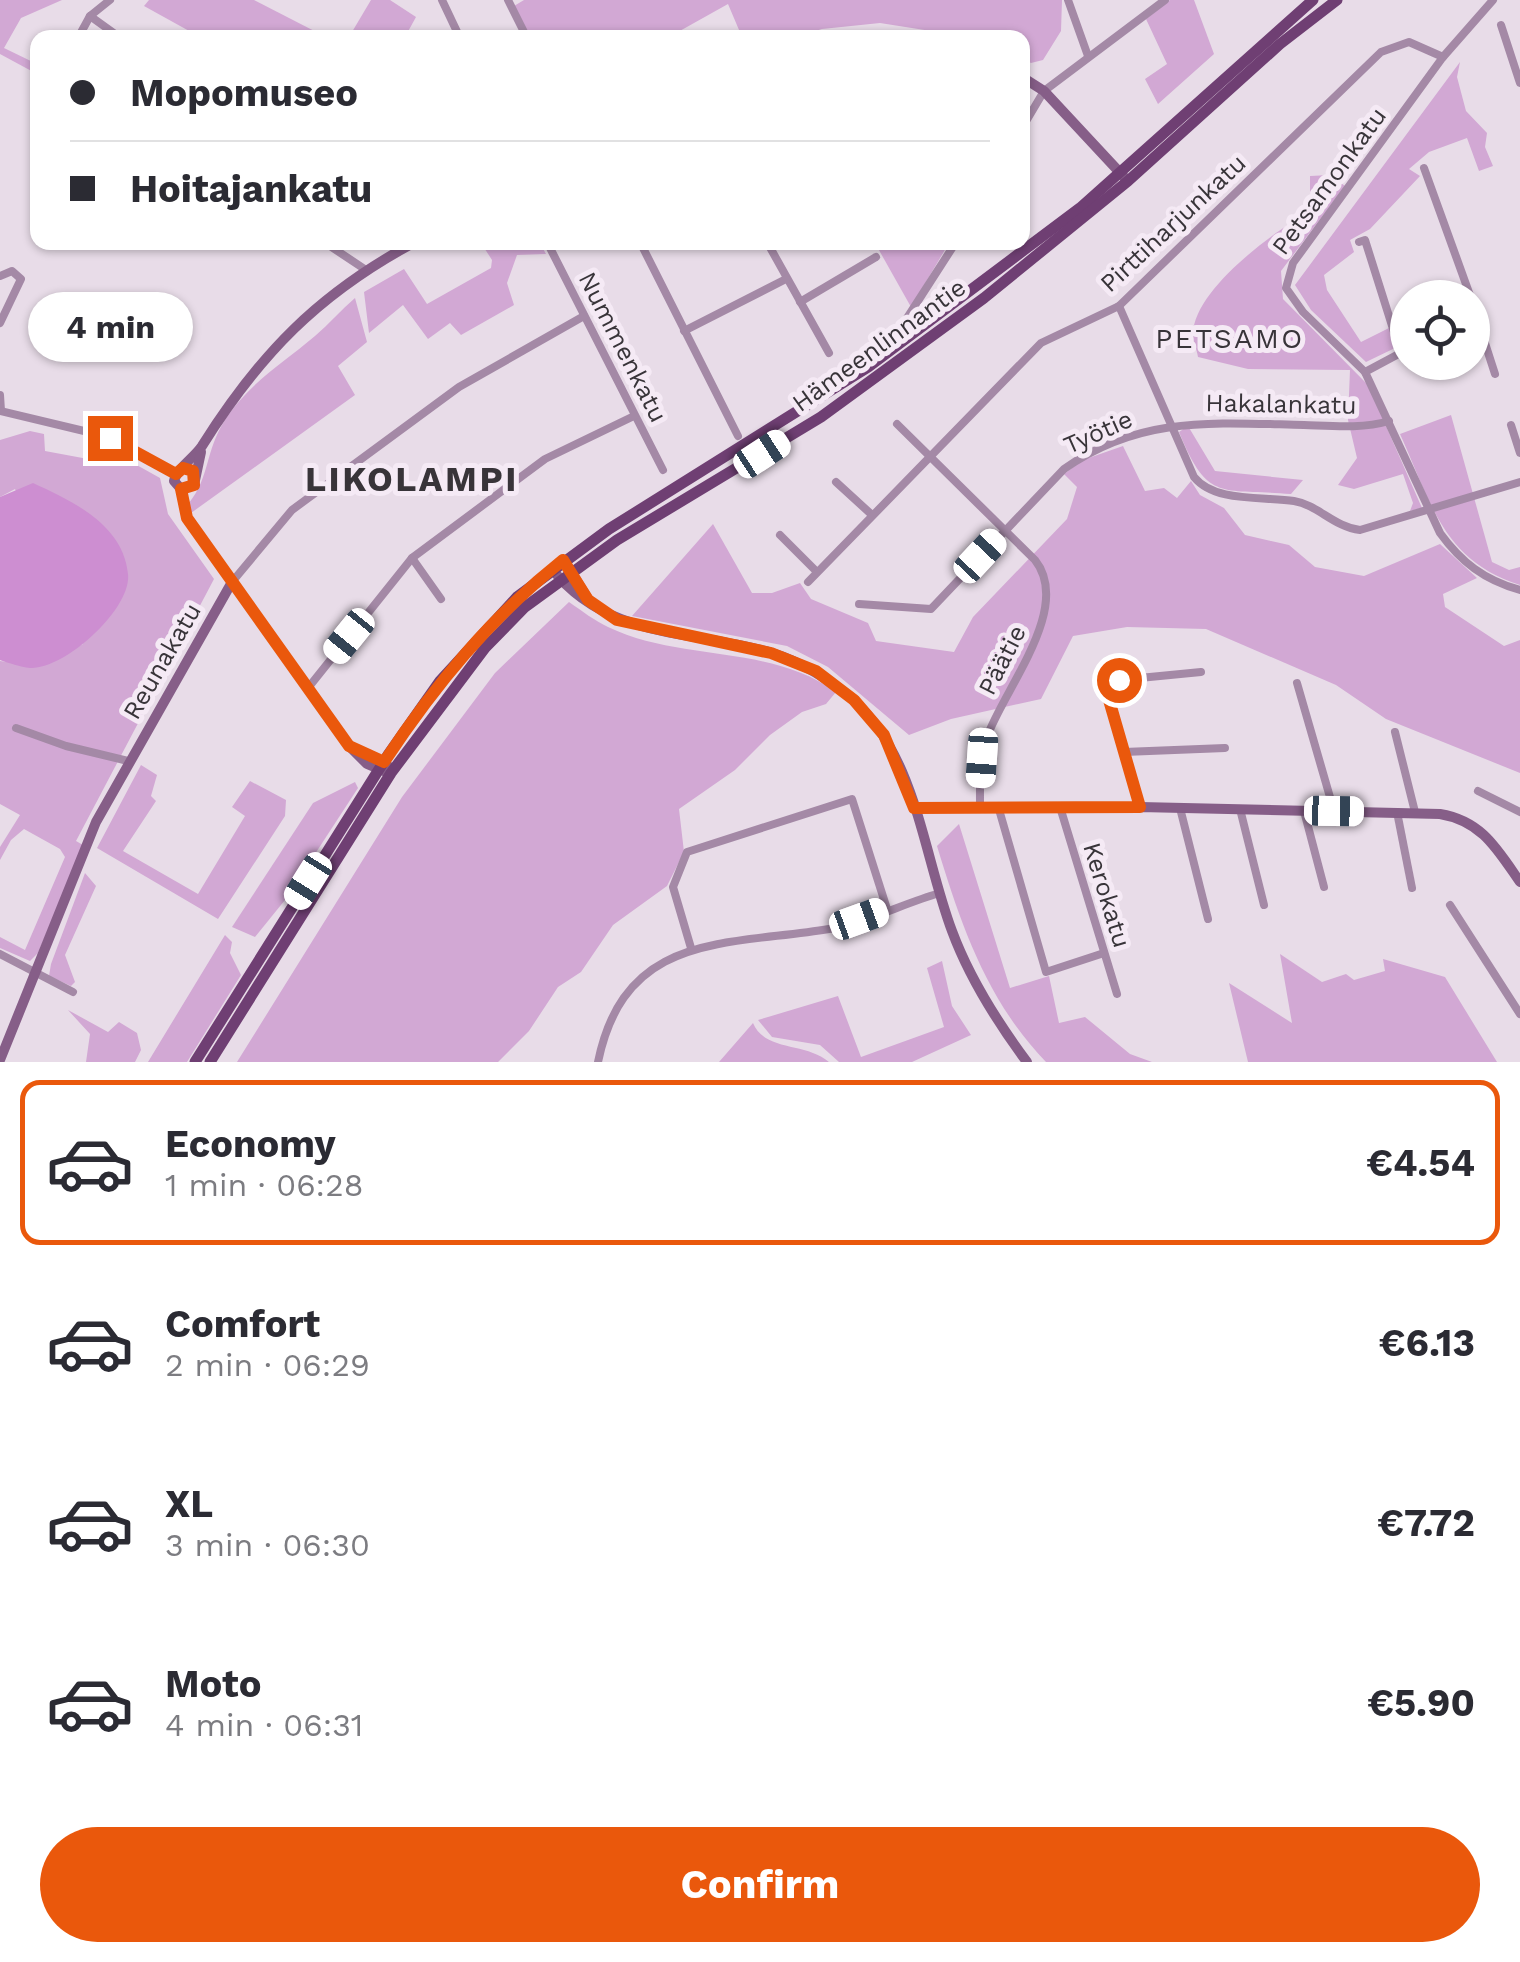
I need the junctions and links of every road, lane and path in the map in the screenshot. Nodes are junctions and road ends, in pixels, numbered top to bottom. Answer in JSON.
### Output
{"nodes":[{"id":1,"x":110,"y":0,"type":"edge"},
{"id":2,"x":442,"y":0,"type":"edge"},
{"id":3,"x":508,"y":0,"type":"edge"},
{"id":4,"x":1068,"y":0,"type":"edge"},
{"id":5,"x":1165,"y":0,"type":"edge"},
{"id":6,"x":1312,"y":0,"type":"edge"},
{"id":7,"x":1337,"y":0,"type":"edge"},
{"id":8,"x":1493,"y":0,"type":"edge"},
{"id":9,"x":90,"y":16,"type":"junction"},
{"id":10,"x":1501,"y":25,"type":"dead end"},
{"id":11,"x":82,"y":30,"type":"edge"},
{"id":12,"x":109,"y":30,"type":"edge"},
{"id":13,"x":456,"y":30,"type":"edge"},
{"id":14,"x":523,"y":30,"type":"edge"},
{"id":15,"x":1088,"y":56,"type":"junction"},
{"id":16,"x":1443,"y":57,"type":"junction"},
{"id":17,"x":1030,"y":82,"type":"edge"},
{"id":18,"x":1520,"y":82,"type":"edge"},
{"id":19,"x":1044,"y":91,"type":"junction"},
{"id":20,"x":1030,"y":115,"type":"edge"},
{"id":21,"x":1424,"y":168,"type":"dead end"},
{"id":22,"x":1124,"y":176,"type":"junction"},
{"id":23,"x":1359,"y":242,"type":"dead end"},
{"id":24,"x":1030,"y":246,"type":"edge"},
{"id":25,"x":338,"y":250,"type":"edge"},
{"id":26,"x":401,"y":250,"type":"edge"},
{"id":27,"x":552,"y":250,"type":"edge"},
{"id":28,"x":644,"y":250,"type":"edge"},
{"id":29,"x":771,"y":250,"type":"edge"},
{"id":30,"x":951,"y":250,"type":"edge"},
{"id":31,"x":1024,"y":250,"type":"edge"},
{"id":32,"x":876,"y":257,"type":"dead end"},
{"id":33,"x":366,"y":270,"type":"junction"},
{"id":34,"x":0,"y":276,"type":"edge"},
{"id":35,"x":786,"y":279,"type":"junction"},
{"id":36,"x":1465,"y":280,"type":"edge"},
{"id":37,"x":0,"y":300,"type":"edge"},
{"id":38,"x":800,"y":302,"type":"junction"},
{"id":39,"x":1120,"y":306,"type":"junction"},
{"id":40,"x":4,"y":311,"type":"junction"},
{"id":41,"x":1390,"y":311,"type":"edge"},
{"id":42,"x":584,"y":316,"type":"junction"},
{"id":43,"x":0,"y":323,"type":"edge"},
{"id":44,"x":684,"y":331,"type":"junction"},
{"id":45,"x":898,"y":332,"type":"dead end"},
{"id":46,"x":829,"y":354,"type":"dead end"},
{"id":47,"x":1390,"y":358,"type":"edge"},
{"id":48,"x":1490,"y":362,"type":"edge"},
{"id":49,"x":1365,"y":372,"type":"junction"},
{"id":50,"x":1495,"y":374,"type":"dead end"},
{"id":51,"x":0,"y":395,"type":"edge"},
{"id":52,"x":0,"y":411,"type":"edge"},
{"id":53,"x":634,"y":416,"type":"junction"},
{"id":54,"x":1389,"y":421,"type":"junction"},
{"id":55,"x":897,"y":424,"type":"dead end"},
{"id":56,"x":1172,"y":424,"type":"junction"},
{"id":57,"x":1511,"y":425,"type":"dead end"},
{"id":58,"x":738,"y":436,"type":"dead end"},
{"id":59,"x":205,"y":441,"type":"junction"},
{"id":60,"x":1520,"y":453,"type":"edge"},
{"id":61,"x":931,"y":457,"type":"junction"},
{"id":62,"x":663,"y":470,"type":"dead end"},
{"id":63,"x":180,"y":471,"type":"junction"},
{"id":64,"x":195,"y":474,"type":"junction"},
{"id":65,"x":836,"y":482,"type":"dead end"},
{"id":66,"x":1520,"y":482,"type":"edge"},
{"id":67,"x":181,"y":489,"type":"junction"},
{"id":68,"x":1430,"y":510,"type":"junction"},
{"id":69,"x":870,"y":514,"type":"junction"},
{"id":70,"x":1006,"y":530,"type":"junction"},
{"id":71,"x":780,"y":536,"type":"dead end"},
{"id":72,"x":412,"y":558,"type":"junction"},
{"id":73,"x":563,"y":560,"type":"junction"},
{"id":74,"x":552,"y":569,"type":"junction"},
{"id":75,"x":816,"y":570,"type":"junction"},
{"id":76,"x":566,"y":576,"type":"junction"},
{"id":77,"x":232,"y":582,"type":"junction"},
{"id":78,"x":808,"y":582,"type":"dead end"},
{"id":79,"x":1520,"y":590,"type":"edge"},
{"id":80,"x":441,"y":598,"type":"dead end"},
{"id":81,"x":859,"y":604,"type":"dead end"},
{"id":82,"x":1201,"y":672,"type":"dead end"},
{"id":83,"x":1298,"y":683,"type":"dead end"},
{"id":84,"x":308,"y":688,"type":"junction"},
{"id":85,"x":16,"y":728,"type":"dead end"},
{"id":86,"x":1395,"y":732,"type":"dead end"},
{"id":87,"x":1225,"y":748,"type":"dead end"},
{"id":88,"x":1124,"y":752,"type":"junction"},
{"id":89,"x":128,"y":761,"type":"junction"},
{"id":90,"x":384,"y":768,"type":"junction"},
{"id":91,"x":1478,"y":791,"type":"dead end"},
{"id":92,"x":980,"y":806,"type":"junction"},
{"id":93,"x":998,"y":806,"type":"junction"},
{"id":94,"x":1140,"y":807,"type":"junction"},
{"id":95,"x":914,"y":808,"type":"junction"},
{"id":96,"x":1060,"y":808,"type":"junction"},
{"id":97,"x":1180,"y":808,"type":"junction"},
{"id":98,"x":1240,"y":810,"type":"junction"},
{"id":99,"x":1304,"y":811,"type":"junction"},
{"id":100,"x":1334,"y":811,"type":"junction"},
{"id":101,"x":1397,"y":812,"type":"junction"},
{"id":102,"x":1415,"y":812,"type":"junction"},
{"id":103,"x":1520,"y":812,"type":"edge"},
{"id":104,"x":1520,"y":882,"type":"edge"},
{"id":105,"x":1324,"y":887,"type":"dead end"},
{"id":106,"x":1412,"y":888,"type":"dead end"},
{"id":107,"x":940,"y":893,"type":"junction"},
{"id":108,"x":1450,"y":904,"type":"dead end"},
{"id":109,"x":1264,"y":905,"type":"dead end"},
{"id":110,"x":886,"y":909,"type":"junction"},
{"id":111,"x":1208,"y":919,"type":"dead end"},
{"id":112,"x":691,"y":948,"type":"junction"},
{"id":113,"x":0,"y":954,"type":"edge"},
{"id":114,"x":1104,"y":954,"type":"junction"},
{"id":115,"x":35,"y":974,"type":"junction"},
{"id":116,"x":1520,"y":986,"type":"edge"},
{"id":117,"x":72,"y":992,"type":"dead end"},
{"id":118,"x":1510,"y":993,"type":"junction"},
{"id":119,"x":1116,"y":994,"type":"dead end"},
{"id":120,"x":1520,"y":1014,"type":"edge"},
{"id":121,"x":0,"y":1060,"type":"edge"},
{"id":122,"x":195,"y":1062,"type":"edge"},
{"id":123,"x":210,"y":1062,"type":"edge"},
{"id":124,"x":598,"y":1062,"type":"edge"},
{"id":125,"x":1027,"y":1062,"type":"edge"}],
"edges":[{"from":1,"to":9,"type":"street"},
{"from":2,"to":13,"type":"street"},
{"from":3,"to":14,"type":"street"},
{"from":4,"to":15,"type":"street"},
{"from":5,"to":15,"type":"street"},
{"from":6,"to":22,"type":"main road","name":"Hämeenlinnantie"},
{"from":7,"to":22,"type":"main road","name":"Hämeenlinnantie"},
{"from":8,"to":16,"type":"street","name":"Petsamonkatu"},
{"from":9,"to":11,"type":"street"},
{"from":9,"to":12,"type":"street"},
{"from":10,"to":18,"type":"street"},
{"from":15,"to":19,"type":"street"},
{"from":16,"to":39,"type":"street","name":"Pirttiharjunkatu"},
{"from":16,"to":49,"type":"street","name":"Petsamonkatu"},
{"from":17,"to":19,"type":"street"},
{"from":19,"to":20,"type":"street"},
{"from":19,"to":22,"type":"street"},
{"from":21,"to":36,"type":"street"},
{"from":22,"to":24,"type":"main road","name":"Hämeenlinnantie"},
{"from":22,"to":76,"type":"main road","name":"Hämeenlinnantie"},
{"from":23,"to":41,"type":"street"},
{"from":25,"to":33,"type":"street"},
{"from":26,"to":33,"type":"street"},
{"from":27,"to":42,"type":"street","name":"Nummenkatu"},
{"from":28,"to":44,"type":"street"},
{"from":29,"to":35,"type":"street"},
{"from":30,"to":45,"type":"street"},
{"from":31,"to":73,"type":"main road","name":"Hämeenlinnantie"},
{"from":32,"to":38,"type":"street"},
{"from":33,"to":59,"type":"street"},
{"from":34,"to":40,"type":"street"},
{"from":35,"to":38,"type":"street"},
{"from":35,"to":44,"type":"street"},
{"from":37,"to":40,"type":"street"},
{"from":38,"to":46,"type":"street"},
{"from":39,"to":56,"type":"street"},
{"from":39,"to":61,"type":"street","name":"Pirttiharjunkatu"},
{"from":40,"to":43,"type":"street"},
{"from":42,"to":53,"type":"street","name":"Nummenkatu"},
{"from":42,"to":77,"type":"street","name":"Reunakatu"},
{"from":44,"to":58,"type":"street"},
{"from":47,"to":49,"type":"street"},
{"from":48,"to":50,"type":"street"},
{"from":49,"to":54,"type":"street","name":"Petsamonkatu"},
{"from":51,"to":52,"type":"street"},
{"from":52,"to":63,"type":"street"},
{"from":53,"to":62,"type":"street","name":"Nummenkatu"},
{"from":53,"to":72,"type":"street"},
{"from":54,"to":56,"type":"street","name":"Hakalankatu"},
{"from":54,"to":68,"type":"street","name":"Petsamonkatu"},
{"from":55,"to":61,"type":"street","name":"Päätie"},
{"from":56,"to":68,"type":"street"},
{"from":56,"to":70,"type":"street","name":"Työtie"},
{"from":57,"to":60,"type":"street"},
{"from":59,"to":63,"type":"street"},
{"from":59,"to":64,"type":"street"},
{"from":61,"to":69,"type":"street","name":"Pirttiharjunkatu"},
{"from":61,"to":70,"type":"street","name":"Päätie"},
{"from":63,"to":64,"type":"street"},
{"from":63,"to":67,"type":"street"},
{"from":64,"to":67,"type":"street"},
{"from":65,"to":69,"type":"street"},
{"from":66,"to":68,"type":"street"},
{"from":67,"to":77,"type":"street"},
{"from":68,"to":79,"type":"street","name":"Petsamonkatu"},
{"from":69,"to":75,"type":"street","name":"Pirttiharjunkatu"},
{"from":70,"to":81,"type":"street","name":"Työtie"},
{"from":70,"to":92,"type":"street","name":"Päätie"},
{"from":71,"to":75,"type":"street"},
{"from":72,"to":80,"type":"street"},
{"from":72,"to":84,"type":"street"},
{"from":73,"to":74,"type":"main road","name":"Hämeenlinnantie"},
{"from":73,"to":76,"type":"street"},
{"from":74,"to":76,"type":"street"},
{"from":74,"to":90,"type":"main road","name":"Hämeenlinnantie"},
{"from":75,"to":78,"type":"street","name":"Pirttiharjunkatu"},
{"from":76,"to":90,"type":"main road","name":"Hämeenlinnantie"},
{"from":76,"to":95,"type":"street"},
{"from":77,"to":84,"type":"street"},
{"from":77,"to":89,"type":"street","name":"Reunakatu"},
{"from":82,"to":88,"type":"street"},
{"from":83,"to":100,"type":"street"},
{"from":84,"to":90,"type":"street"},
{"from":85,"to":89,"type":"street"},
{"from":86,"to":102,"type":"street"},
{"from":87,"to":88,"type":"street"},
{"from":88,"to":94,"type":"street"},
{"from":89,"to":115,"type":"street","name":"Reunakatu"},
{"from":90,"to":122,"type":"main road","name":"Hämeenlinnantie"},
{"from":90,"to":123,"type":"main road","name":"Hämeenlinnantie"},
{"from":91,"to":103,"type":"street"},
{"from":92,"to":93,"type":"street"},
{"from":92,"to":95,"type":"street"},
{"from":93,"to":96,"type":"street"},
{"from":93,"to":114,"type":"street"},
{"from":94,"to":96,"type":"street"},
{"from":94,"to":97,"type":"street"},
{"from":95,"to":107,"type":"street"},
{"from":96,"to":114,"type":"street","name":"Kerokatu"},
{"from":97,"to":98,"type":"street"},
{"from":97,"to":111,"type":"street"},
{"from":98,"to":99,"type":"street"},
{"from":98,"to":109,"type":"street"},
{"from":99,"to":100,"type":"street"},
{"from":99,"to":105,"type":"street"},
{"from":100,"to":101,"type":"street"},
{"from":101,"to":102,"type":"street"},
{"from":101,"to":106,"type":"street"},
{"from":102,"to":104,"type":"street"},
{"from":107,"to":110,"type":"street"},
{"from":107,"to":125,"type":"street"},
{"from":108,"to":118,"type":"street"},
{"from":110,"to":112,"type":"street"},
{"from":110,"to":112,"type":"street"},
{"from":112,"to":124,"type":"street"},
{"from":113,"to":115,"type":"street"},
{"from":114,"to":119,"type":"street","name":"Kerokatu"},
{"from":115,"to":117,"type":"street"},
{"from":115,"to":121,"type":"street","name":"Reunakatu"},
{"from":116,"to":118,"type":"street"},
{"from":118,"to":120,"type":"street"}]}
